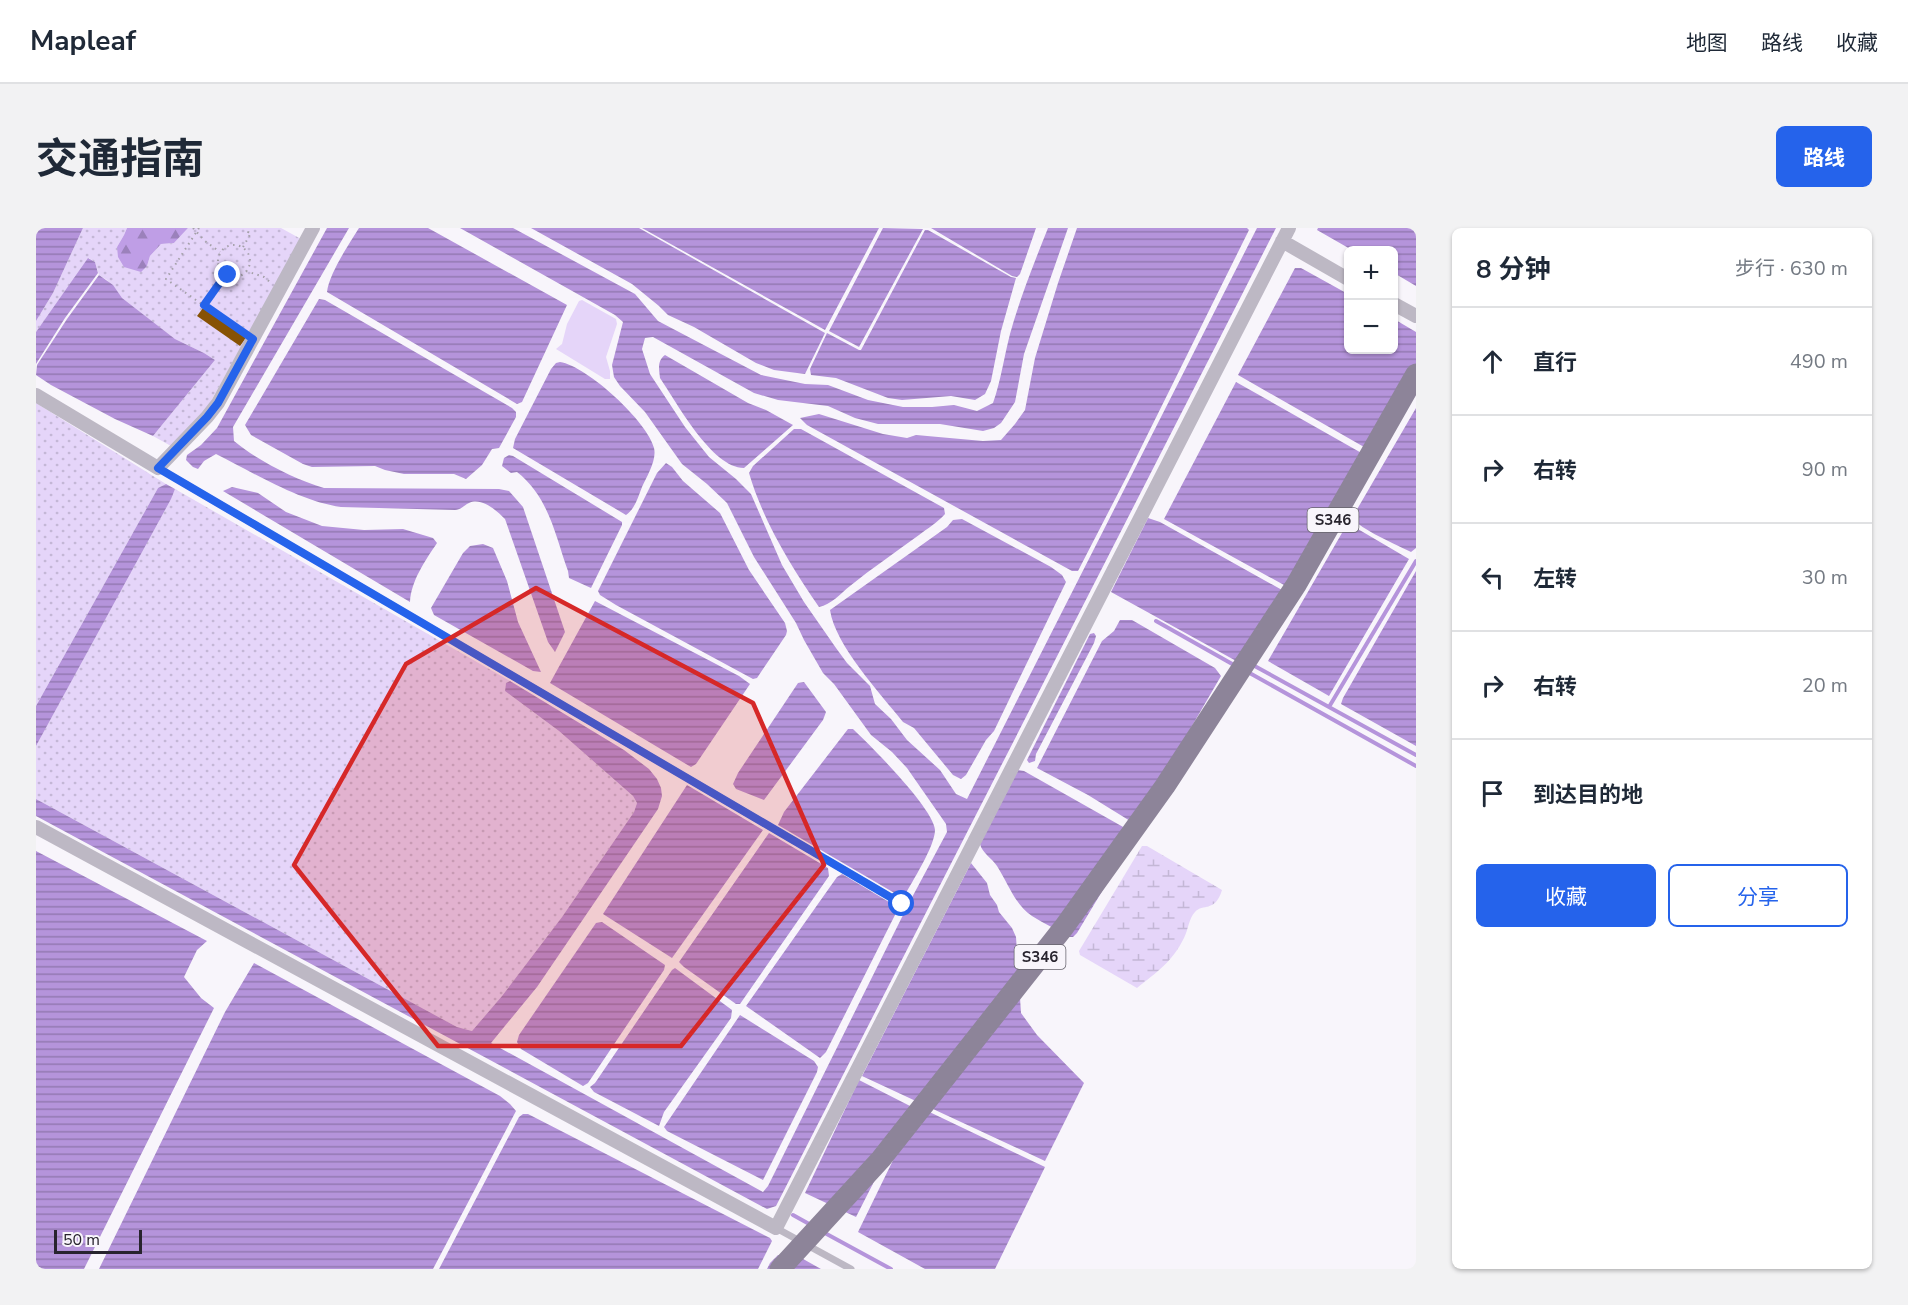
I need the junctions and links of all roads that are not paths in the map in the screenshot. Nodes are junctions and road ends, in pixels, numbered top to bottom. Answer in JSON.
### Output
{"nodes":[{"id":1,"x":313,"y":228,"type":"edge"},
{"id":2,"x":1289,"y":228,"type":"edge"},
{"id":3,"x":1282,"y":242,"type":"junction"},
{"id":4,"x":1344,"y":277,"type":"edge"},
{"id":5,"x":1398,"y":306,"type":"edge"},
{"id":6,"x":1416,"y":316,"type":"edge"},
{"id":7,"x":1416,"y":374,"type":"edge"},
{"id":8,"x":36,"y":395,"type":"edge"},
{"id":9,"x":158,"y":468,"type":"junction"},
{"id":10,"x":36,"y":827,"type":"edge"},
{"id":11,"x":902,"y":904,"type":"dead end"},
{"id":12,"x":776,"y":1228,"type":"junction"},
{"id":13,"x":812,"y":1233,"type":"junction"},
{"id":14,"x":780,"y":1269,"type":"edge"},
{"id":15,"x":851,"y":1269,"type":"edge"}],
"edges":[{"from":1,"to":9,"type":"street"},
{"from":2,"to":3,"type":"street"},
{"from":3,"to":4,"type":"street"},
{"from":3,"to":12,"type":"street"},
{"from":5,"to":6,"type":"street"},
{"from":7,"to":13,"type":"main road","number":"S346"},
{"from":8,"to":9,"type":"street"},
{"from":9,"to":11,"type":"lane"},
{"from":10,"to":12,"type":"street"},
{"from":12,"to":13,"type":"lane"},
{"from":13,"to":14,"type":"main road","number":"S346"},
{"from":13,"to":15,"type":"lane"}]}
